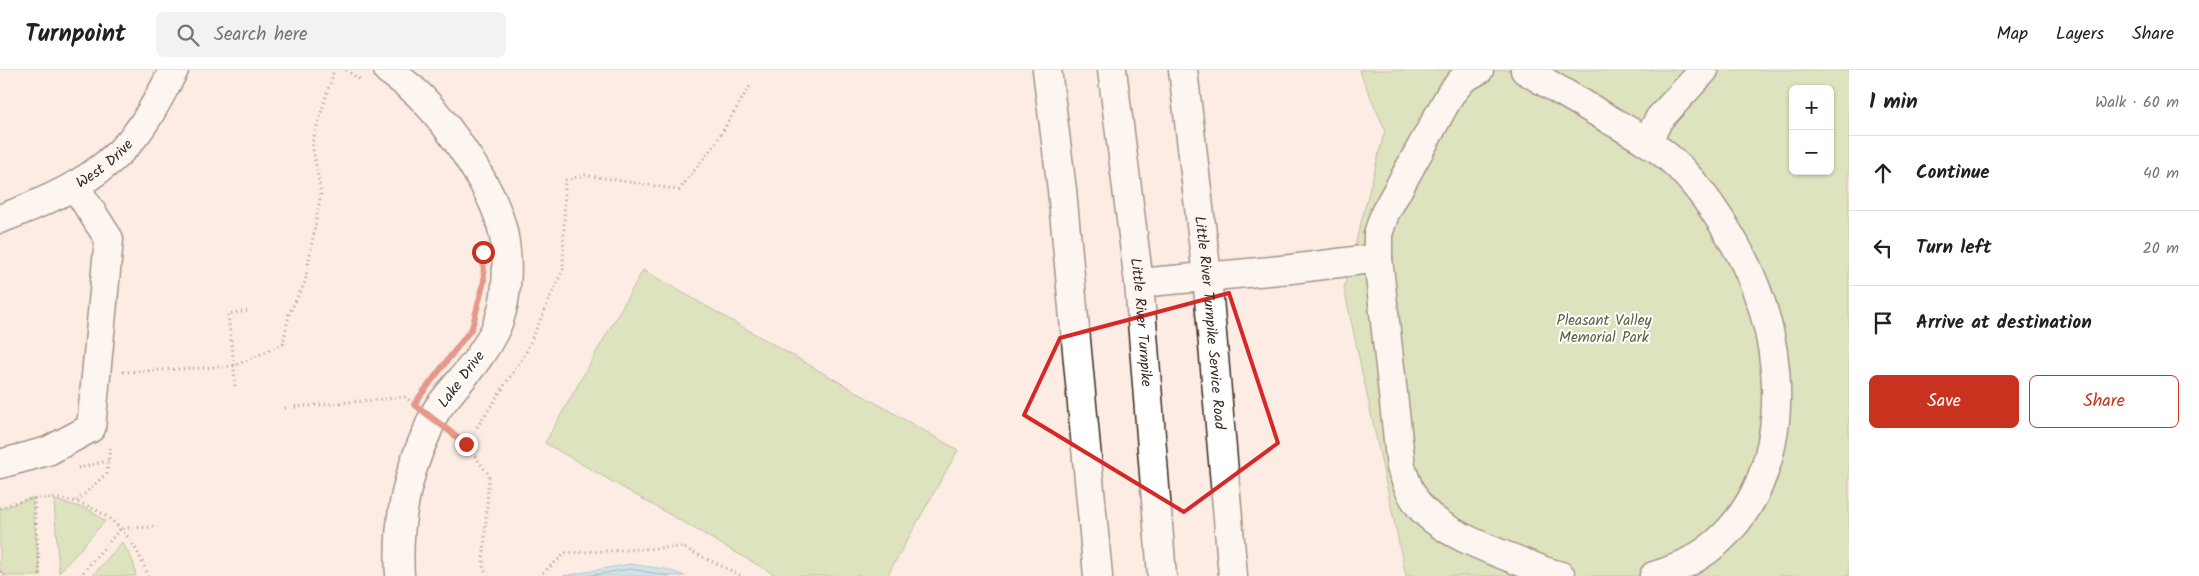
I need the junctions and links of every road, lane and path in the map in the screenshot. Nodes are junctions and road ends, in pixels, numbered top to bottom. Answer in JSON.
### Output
{"nodes":[{"id":1,"x":174,"y":70,"type":"edge"},
{"id":2,"x":334,"y":70,"type":"edge"},
{"id":3,"x":346,"y":70,"type":"edge"},
{"id":4,"x":1048,"y":70,"type":"edge"},
{"id":5,"x":1112,"y":70,"type":"edge"},
{"id":6,"x":1183,"y":70,"type":"edge"},
{"id":7,"x":1479,"y":70,"type":"edge"},
{"id":8,"x":1525,"y":70,"type":"edge"},
{"id":9,"x":1704,"y":70,"type":"edge"},
{"id":10,"x":384,"y":74,"type":"edge"},
{"id":11,"x":751,"y":84,"type":"dead end"},
{"id":12,"x":1648,"y":142,"type":"junction"},
{"id":13,"x":75,"y":186,"type":"junction"},
{"id":14,"x":0,"y":219,"type":"edge"},
{"id":15,"x":1378,"y":258,"type":"junction"},
{"id":16,"x":1207,"y":276,"type":"junction"},
{"id":17,"x":1139,"y":284,"type":"junction"},
{"id":18,"x":247,"y":311,"type":"dead end"},
{"id":19,"x":234,"y":366,"type":"junction"},
{"id":20,"x":108,"y":372,"type":"junction"},
{"id":21,"x":235,"y":388,"type":"dead end"},
{"id":22,"x":286,"y":408,"type":"dead end"},
{"id":23,"x":433,"y":419,"type":"junction"},
{"id":24,"x":111,"y":441,"type":"dead end"},
{"id":25,"x":466,"y":444,"type":"junction"},
{"id":26,"x":0,"y":464,"type":"edge"},
{"id":27,"x":34,"y":498,"type":"junction"},
{"id":28,"x":77,"y":500,"type":"junction"},
{"id":29,"x":0,"y":508,"type":"edge"},
{"id":30,"x":157,"y":527,"type":"dead end"},
{"id":31,"x":121,"y":528,"type":"junction"},
{"id":32,"x":0,"y":572,"type":"edge"},
{"id":33,"x":5,"y":576,"type":"edge"},
{"id":34,"x":40,"y":576,"type":"edge"},
{"id":35,"x":80,"y":576,"type":"edge"},
{"id":36,"x":148,"y":576,"type":"edge"},
{"id":37,"x":400,"y":576,"type":"edge"},
{"id":38,"x":487,"y":576,"type":"edge"},
{"id":39,"x":539,"y":576,"type":"edge"},
{"id":40,"x":742,"y":576,"type":"edge"},
{"id":41,"x":1098,"y":576,"type":"edge"},
{"id":42,"x":1162,"y":576,"type":"edge"},
{"id":43,"x":1233,"y":576,"type":"edge"},
{"id":44,"x":1561,"y":576,"type":"edge"},
{"id":45,"x":1654,"y":576,"type":"edge"}],
"edges":[{"from":1,"to":13,"type":"street","name":"West Drive"},
{"from":2,"to":19,"type":"path"},
{"from":3,"to":10,"type":"path"},
{"from":4,"to":41,"type":"street"},
{"from":5,"to":17,"type":"street","name":"Little River Turnpike"},
{"from":6,"to":16,"type":"street","name":"Little River Turnpike Service Road"},
{"from":7,"to":15,"type":"street"},
{"from":8,"to":12,"type":"street"},
{"from":9,"to":12,"type":"street"},
{"from":10,"to":23,"type":"street","name":"Lake Drive"},
{"from":11,"to":25,"type":"path"},
{"from":12,"to":45,"type":"street"},
{"from":13,"to":14,"type":"street","name":"West Drive"},
{"from":13,"to":20,"type":"street"},
{"from":15,"to":16,"type":"street"},
{"from":15,"to":44,"type":"street"},
{"from":16,"to":17,"type":"street"},
{"from":16,"to":43,"type":"street","name":"Little River Turnpike Service Road"},
{"from":17,"to":42,"type":"street","name":"Little River Turnpike"},
{"from":18,"to":19,"type":"path"},
{"from":19,"to":20,"type":"path"},
{"from":19,"to":21,"type":"path"},
{"from":20,"to":26,"type":"street"},
{"from":22,"to":23,"type":"path"},
{"from":23,"to":25,"type":"path"},
{"from":23,"to":37,"type":"street","name":"Lake Drive"},
{"from":24,"to":28,"type":"path"},
{"from":25,"to":38,"type":"path"},
{"from":27,"to":28,"type":"path"},
{"from":27,"to":29,"type":"path"},
{"from":27,"to":34,"type":"path"},
{"from":28,"to":31,"type":"path"},
{"from":30,"to":31,"type":"path"},
{"from":31,"to":35,"type":"path"},
{"from":31,"to":36,"type":"path"},
{"from":32,"to":33,"type":"path"},
{"from":39,"to":40,"type":"path"}]}
